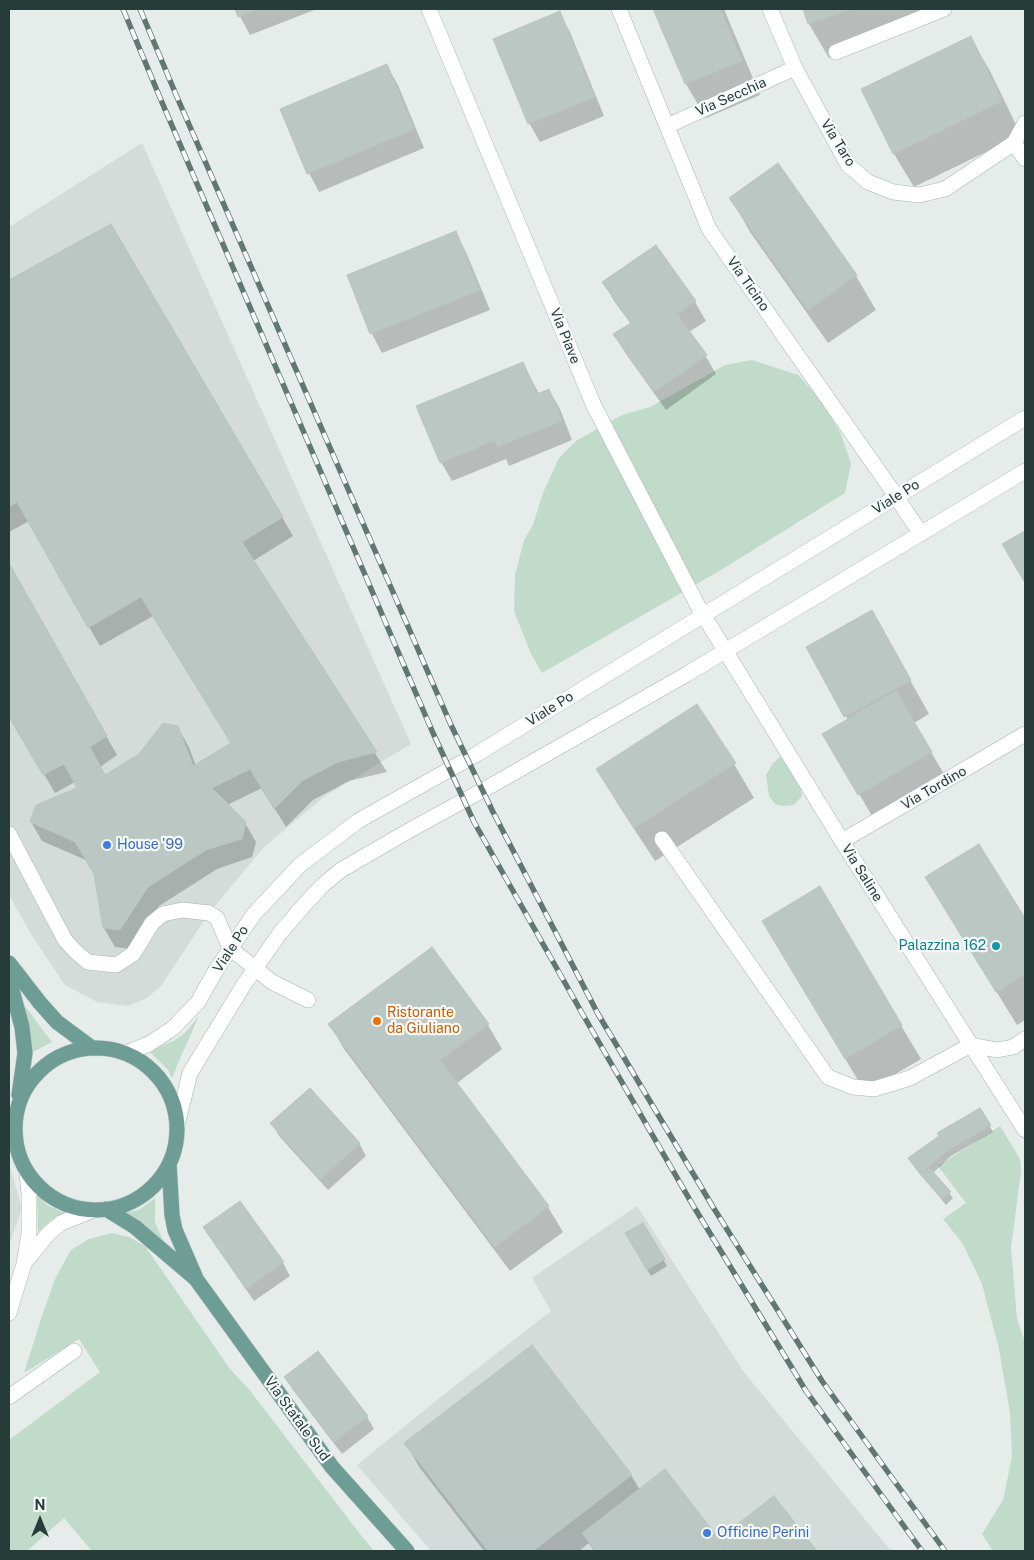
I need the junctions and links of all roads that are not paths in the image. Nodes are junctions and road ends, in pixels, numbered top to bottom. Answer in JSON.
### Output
{"nodes":[{"id":1,"x":430,"y":9,"type":"edge"},
{"id":2,"x":619,"y":9,"type":"edge"},
{"id":3,"x":770,"y":9,"type":"edge"},
{"id":4,"x":944,"y":9,"type":"edge"},
{"id":5,"x":836,"y":52,"type":"dead end"},
{"id":6,"x":795,"y":68,"type":"junction"},
{"id":7,"x":1025,"y":123,"type":"edge"},
{"id":8,"x":667,"y":126,"type":"junction"},
{"id":9,"x":1014,"y":143,"type":"junction"},
{"id":10,"x":1025,"y":159,"type":"edge"},
{"id":11,"x":1025,"y":418,"type":"edge"},
{"id":12,"x":1025,"y":471,"type":"edge"},
{"id":13,"x":896,"y":497,"type":"junction"},
{"id":14,"x":921,"y":534,"type":"junction"},
{"id":15,"x":703,"y":614,"type":"junction"},
{"id":16,"x":726,"y":651,"type":"junction"},
{"id":17,"x":1025,"y":734,"type":"edge"},
{"id":18,"x":9,"y":834,"type":"edge"},
{"id":19,"x":662,"y":840,"type":"dead end"},
{"id":20,"x":842,"y":841,"type":"junction"},
{"id":21,"x":230,"y":948,"type":"junction"},
{"id":22,"x":9,"y":963,"type":"edge"},
{"id":23,"x":255,"y":969,"type":"junction"},
{"id":24,"x":9,"y":978,"type":"edge"},
{"id":25,"x":308,"y":1000,"type":"dead end"},
{"id":26,"x":1025,"y":1040,"type":"edge"},
{"id":27,"x":971,"y":1045,"type":"junction"},
{"id":28,"x":92,"y":1048,"type":"junction"},
{"id":29,"x":126,"y":1053,"type":"junction"},
{"id":30,"x":17,"y":1108,"type":"junction"},
{"id":31,"x":177,"y":1125,"type":"junction"},
{"id":32,"x":1025,"y":1130,"type":"edge"},
{"id":33,"x":169,"y":1164,"type":"junction"},
{"id":34,"x":27,"y":1173,"type":"junction"},
{"id":35,"x":100,"y":1210,"type":"junction"},
{"id":36,"x":24,"y":1264,"type":"junction"},
{"id":37,"x":196,"y":1279,"type":"junction"},
{"id":38,"x":9,"y":1314,"type":"edge"},
{"id":39,"x":74,"y":1351,"type":"dead end"},
{"id":40,"x":9,"y":1396,"type":"edge"},
{"id":41,"x":407,"y":1551,"type":"edge"}],
"edges":[{"from":1,"to":15,"type":"street","name":"Via Piave"},
{"from":2,"to":8,"type":"street","name":"Via Ticino"},
{"from":3,"to":6,"type":"street","name":"Via Taro"},
{"from":4,"to":5,"type":"street"},
{"from":6,"to":8,"type":"street","name":"Via Secchia"},
{"from":6,"to":9,"type":"street","name":"Via Taro"},
{"from":7,"to":9,"type":"street"},
{"from":8,"to":13,"type":"street","name":"Via Ticino"},
{"from":9,"to":10,"type":"street"},
{"from":11,"to":13,"type":"street","name":"Viale Po"},
{"from":12,"to":14,"type":"street"},
{"from":13,"to":14,"type":"street","name":"Via Ticino"},
{"from":13,"to":15,"type":"street","name":"Viale Po"},
{"from":14,"to":16,"type":"street"},
{"from":15,"to":16,"type":"street","name":"Via Piave"},
{"from":15,"to":21,"type":"street","name":"Viale Po"},
{"from":16,"to":20,"type":"street","name":"Via Saline"},
{"from":16,"to":23,"type":"street"},
{"from":17,"to":20,"type":"street","name":"Via Tordino"},
{"from":18,"to":21,"type":"street"},
{"from":19,"to":27,"type":"street"},
{"from":20,"to":27,"type":"street","name":"Via Saline"},
{"from":21,"to":23,"type":"street"},
{"from":21,"to":29,"type":"street","name":"Viale Po"},
{"from":22,"to":28,"type":"main road"},
{"from":23,"to":25,"type":"street"},
{"from":23,"to":31,"type":"street"},
{"from":24,"to":30,"type":"main road"},
{"from":26,"to":27,"type":"street"},
{"from":27,"to":32,"type":"street","name":"Via Saline"},
{"from":28,"to":29,"type":"main road"},
{"from":28,"to":30,"type":"main road"},
{"from":29,"to":31,"type":"main road"},
{"from":30,"to":34,"type":"main road"},
{"from":31,"to":33,"type":"main road"},
{"from":33,"to":35,"type":"main road"},
{"from":33,"to":37,"type":"main road"},
{"from":34,"to":35,"type":"main road"},
{"from":34,"to":36,"type":"street"},
{"from":35,"to":36,"type":"street"},
{"from":35,"to":37,"type":"main road"},
{"from":36,"to":38,"type":"street"},
{"from":37,"to":41,"type":"main road","name":"Via Statale Sud"},
{"from":39,"to":40,"type":"street"}]}
